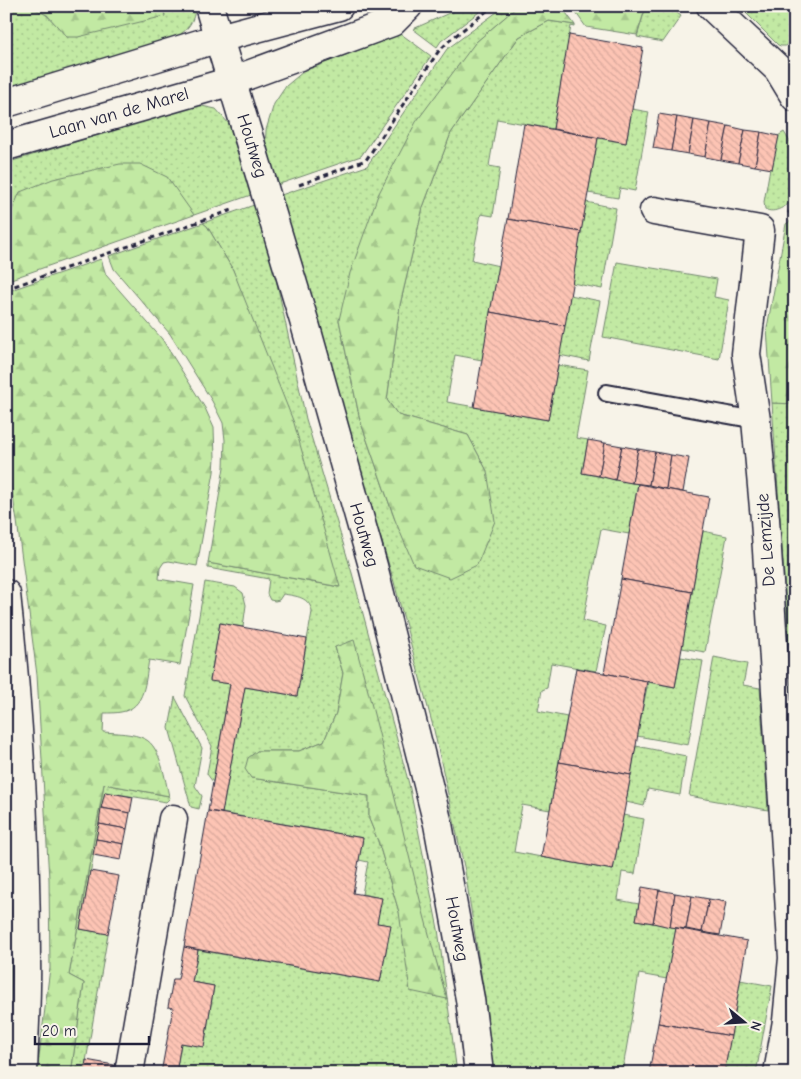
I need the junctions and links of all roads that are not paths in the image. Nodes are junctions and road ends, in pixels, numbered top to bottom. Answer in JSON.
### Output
{"nodes":[{"id":1,"x":209,"y":6,"type":"edge"},
{"id":2,"x":339,"y":6,"type":"edge"},
{"id":3,"x":408,"y":6,"type":"edge"},
{"id":4,"x":711,"y":6,"type":"edge"},
{"id":5,"x":219,"y":38,"type":"junction"},
{"id":6,"x":786,"y":63,"type":"edge"},
{"id":7,"x":232,"y":80,"type":"junction"},
{"id":8,"x":795,"y":97,"type":"edge"},
{"id":9,"x":6,"y":103,"type":"edge"},
{"id":10,"x":6,"y":146,"type":"edge"},
{"id":11,"x":654,"y":211,"type":"dead end"},
{"id":12,"x":607,"y":393,"type":"dead end"},
{"id":13,"x":756,"y":420,"type":"junction"},
{"id":14,"x":6,"y":594,"type":"edge"},
{"id":15,"x":173,"y":819,"type":"dead end"},
{"id":16,"x":794,"y":958,"type":"edge"},
{"id":17,"x":23,"y":1073,"type":"edge"},
{"id":18,"x":129,"y":1073,"type":"edge"},
{"id":19,"x":478,"y":1073,"type":"edge"},
{"id":20,"x":778,"y":1073,"type":"edge"}],
"edges":[{"from":1,"to":5,"type":"street","name":"Houtweg"},
{"from":2,"to":5,"type":"street"},
{"from":3,"to":7,"type":"street","name":"Laan van de Marel"},
{"from":4,"to":6,"type":"street"},
{"from":5,"to":7,"type":"street","name":"Houtweg"},
{"from":5,"to":9,"type":"street"},
{"from":6,"to":8,"type":"street"},
{"from":7,"to":10,"type":"street","name":"Laan van de Marel"},
{"from":7,"to":19,"type":"street","name":"Houtweg"},
{"from":11,"to":13,"type":"street","name":"De Lemzijde"},
{"from":12,"to":13,"type":"lane"},
{"from":13,"to":16,"type":"street","name":"De Lemzijde"},
{"from":14,"to":17,"type":"street"},
{"from":15,"to":18,"type":"street"},
{"from":16,"to":20,"type":"street","name":"De Lemzijde"}]}
